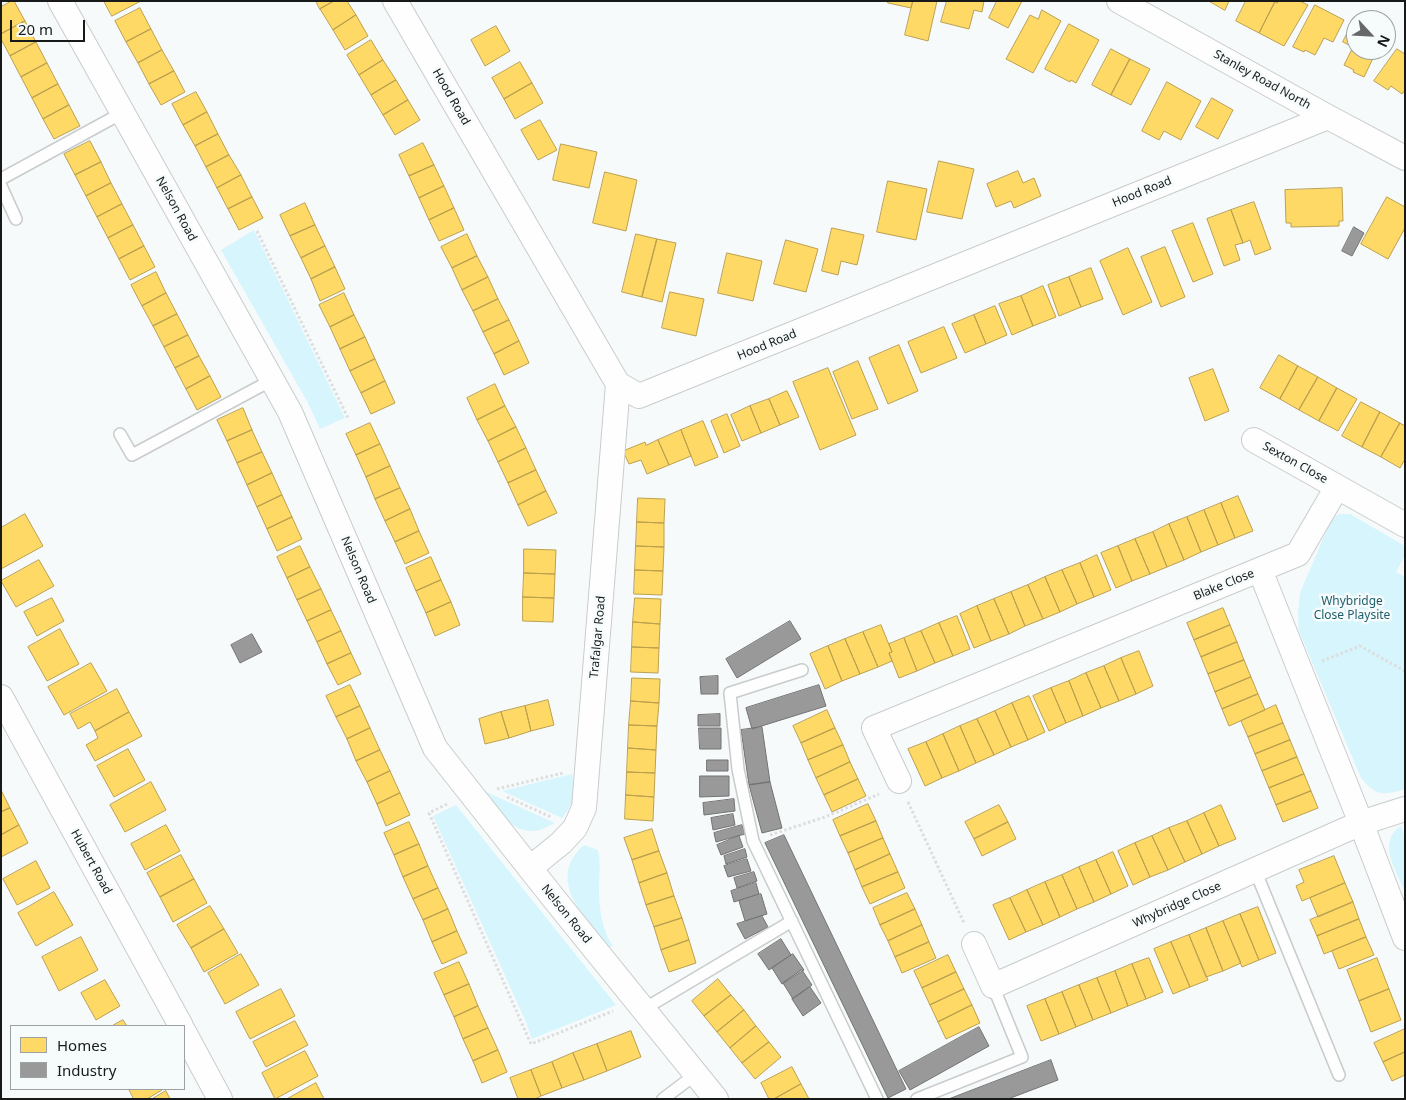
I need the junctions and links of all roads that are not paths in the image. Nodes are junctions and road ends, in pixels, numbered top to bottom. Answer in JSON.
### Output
{"nodes":[{"id":1,"x":60,"y":1,"type":"edge"},
{"id":2,"x":395,"y":1,"type":"edge"},
{"id":3,"x":1119,"y":1,"type":"edge"},
{"id":4,"x":122,"y":113,"type":"junction"},
{"id":5,"x":1328,"y":117,"type":"junction"},
{"id":6,"x":1405,"y":158,"type":"edge"},
{"id":7,"x":1,"y":179,"type":"edge"},
{"id":8,"x":1,"y":186,"type":"edge"},
{"id":9,"x":16,"y":219,"type":"dead end"},
{"id":10,"x":272,"y":380,"type":"junction"},
{"id":11,"x":618,"y":384,"type":"junction"},
{"id":12,"x":120,"y":434,"type":"dead end"},
{"id":13,"x":1254,"y":440,"type":"dead end"},
{"id":14,"x":1337,"y":487,"type":"junction"},
{"id":15,"x":1405,"y":524,"type":"edge"},
{"id":16,"x":1260,"y":570,"type":"junction"},
{"id":17,"x":802,"y":670,"type":"dead end"},
{"id":18,"x":1,"y":697,"type":"edge"},
{"id":19,"x":900,"y":783,"type":"road end"},
{"id":20,"x":1405,"y":809,"type":"edge"},
{"id":21,"x":1361,"y":823,"type":"junction"},
{"id":22,"x":530,"y":868,"type":"junction"},
{"id":23,"x":1255,"y":870,"type":"junction"},
{"id":24,"x":792,"y":921,"type":"junction"},
{"id":25,"x":1405,"y":938,"type":"edge"},
{"id":26,"x":974,"y":944,"type":"road end"},
{"id":27,"x":993,"y":986,"type":"junction"},
{"id":28,"x":640,"y":1005,"type":"junction"},
{"id":29,"x":179,"y":1025,"type":"edge"},
{"id":30,"x":185,"y":1034,"type":"edge"},
{"id":31,"x":696,"y":1074,"type":"junction"},
{"id":32,"x":1339,"y":1076,"type":"dead end"},
{"id":33,"x":220,"y":1099,"type":"edge"},
{"id":34,"x":663,"y":1099,"type":"edge"},
{"id":35,"x":716,"y":1099,"type":"edge"},
{"id":36,"x":877,"y":1099,"type":"edge"},
{"id":37,"x":917,"y":1099,"type":"edge"}],
"edges":[{"from":1,"to":4,"type":"street","name":"Nelson Road"},
{"from":2,"to":11,"type":"street","name":"Hood Road"},
{"from":3,"to":5,"type":"street","name":"Stanley Road North"},
{"from":4,"to":7,"type":"lane"},
{"from":4,"to":10,"type":"street","name":"Nelson Road"},
{"from":5,"to":6,"type":"street","name":"Stanley Road North"},
{"from":5,"to":11,"type":"street","name":"Hood Road"},
{"from":8,"to":9,"type":"lane"},
{"from":10,"to":12,"type":"lane"},
{"from":10,"to":22,"type":"street","name":"Nelson Road"},
{"from":11,"to":22,"type":"street","name":"Trafalgar Road"},
{"from":13,"to":14,"type":"street","name":"Sexton Close"},
{"from":14,"to":15,"type":"street","name":"Sexton Close"},
{"from":14,"to":16,"type":"street","name":"Sexton Close"},
{"from":16,"to":19,"type":"street","name":"Blake Close"},
{"from":16,"to":21,"type":"street","name":"Blake Close"},
{"from":17,"to":24,"type":"lane"},
{"from":18,"to":29,"type":"street","name":"Hubert Road"},
{"from":20,"to":21,"type":"street","name":"Whybridge Close"},
{"from":21,"to":23,"type":"street","name":"Whybridge Close"},
{"from":21,"to":25,"type":"street","name":"Blake Close"},
{"from":22,"to":28,"type":"street","name":"Nelson Road"},
{"from":23,"to":27,"type":"street","name":"Whybridge Close"},
{"from":23,"to":32,"type":"lane"},
{"from":24,"to":28,"type":"lane"},
{"from":24,"to":36,"type":"lane"},
{"from":26,"to":27,"type":"street"},
{"from":27,"to":37,"type":"lane"},
{"from":28,"to":31,"type":"street","name":"Nelson Road"},
{"from":30,"to":33,"type":"street"},
{"from":31,"to":34,"type":"lane"},
{"from":31,"to":35,"type":"street","name":"Nelson Road"}]}
